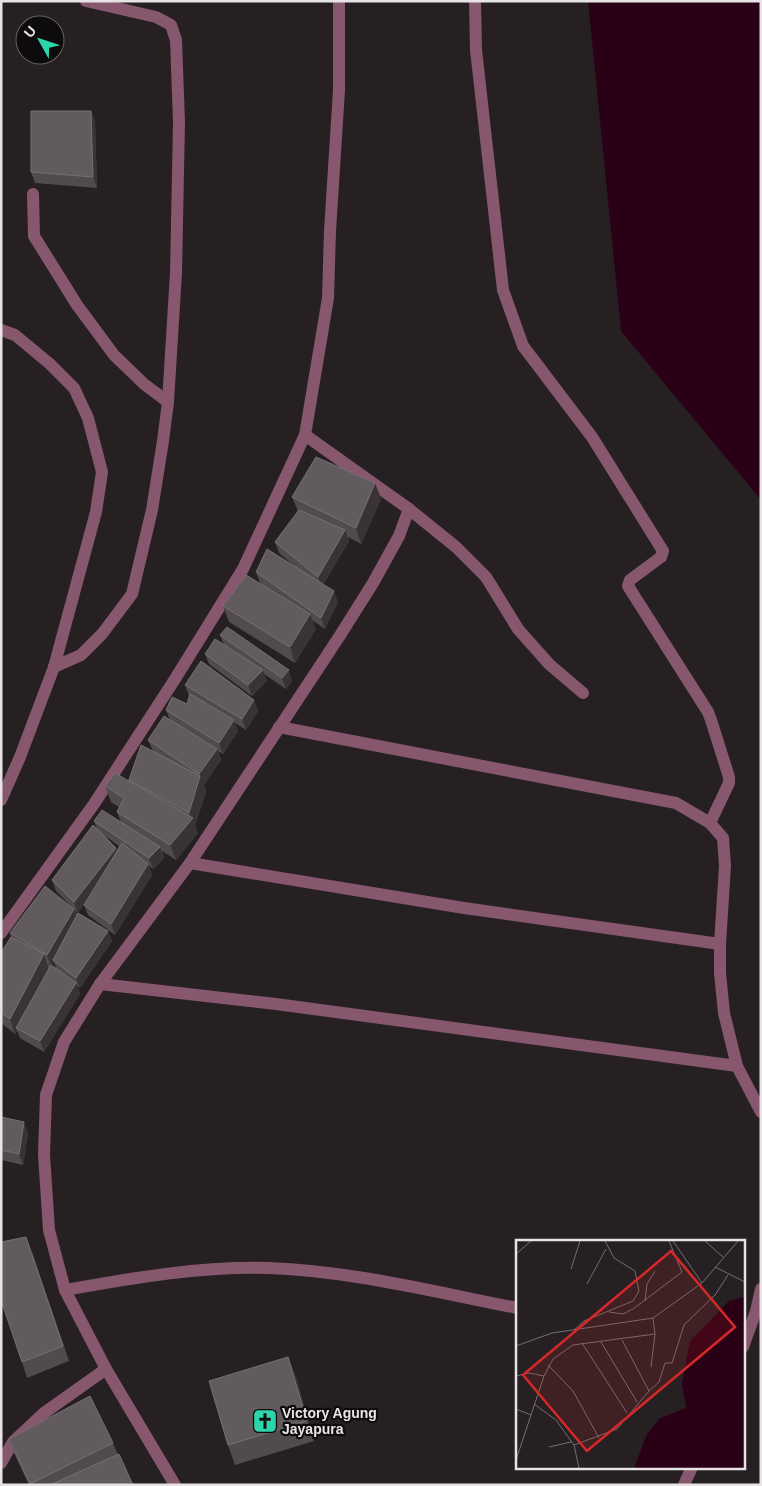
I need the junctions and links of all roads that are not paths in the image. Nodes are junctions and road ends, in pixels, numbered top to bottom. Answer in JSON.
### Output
{"nodes":[{"id":1,"x":86,"y":1,"type":"edge"},
{"id":2,"x":339,"y":1,"type":"edge"},
{"id":3,"x":475,"y":1,"type":"edge"},
{"id":4,"x":33,"y":194,"type":"dead end"},
{"id":5,"x":1,"y":330,"type":"edge"},
{"id":6,"x":168,"y":402,"type":"junction"},
{"id":7,"x":305,"y":435,"type":"junction"},
{"id":8,"x":409,"y":509,"type":"junction"},
{"id":9,"x":54,"y":667,"type":"junction"},
{"id":10,"x":583,"y":693,"type":"dead end"},
{"id":11,"x":280,"y":727,"type":"junction"},
{"id":12,"x":1,"y":800,"type":"edge"},
{"id":13,"x":710,"y":823,"type":"junction"},
{"id":14,"x":190,"y":862,"type":"junction"},
{"id":15,"x":1,"y":934,"type":"edge"},
{"id":16,"x":720,"y":944,"type":"junction"},
{"id":17,"x":100,"y":984,"type":"junction"},
{"id":18,"x":736,"y":1066,"type":"junction"},
{"id":19,"x":761,"y":1112,"type":"edge"},
{"id":20,"x":761,"y":1288,"type":"edge"},
{"id":21,"x":65,"y":1290,"type":"junction"},
{"id":22,"x":516,"y":1308,"type":"edge"},
{"id":23,"x":744,"y":1344,"type":"edge"},
{"id":24,"x":106,"y":1369,"type":"junction"},
{"id":25,"x":1,"y":1463,"type":"edge"},
{"id":26,"x":692,"y":1468,"type":"edge"},
{"id":27,"x":175,"y":1485,"type":"edge"},
{"id":28,"x":684,"y":1485,"type":"edge"}],
"edges":[{"from":1,"to":6,"type":"street"},
{"from":2,"to":7,"type":"street"},
{"from":3,"to":13,"type":"street"},
{"from":4,"to":6,"type":"street"},
{"from":5,"to":9,"type":"street"},
{"from":6,"to":9,"type":"street"},
{"from":7,"to":8,"type":"street"},
{"from":7,"to":15,"type":"street"},
{"from":8,"to":10,"type":"street"},
{"from":8,"to":11,"type":"street"},
{"from":9,"to":12,"type":"street"},
{"from":11,"to":13,"type":"street"},
{"from":11,"to":14,"type":"street"},
{"from":13,"to":16,"type":"street"},
{"from":14,"to":16,"type":"street"},
{"from":14,"to":17,"type":"street"},
{"from":16,"to":18,"type":"street"},
{"from":17,"to":18,"type":"street"},
{"from":17,"to":21,"type":"street"},
{"from":18,"to":19,"type":"street"},
{"from":20,"to":23,"type":"street"},
{"from":21,"to":22,"type":"street"},
{"from":21,"to":24,"type":"street"},
{"from":24,"to":25,"type":"street"},
{"from":24,"to":27,"type":"street"},
{"from":26,"to":28,"type":"street"}]}
